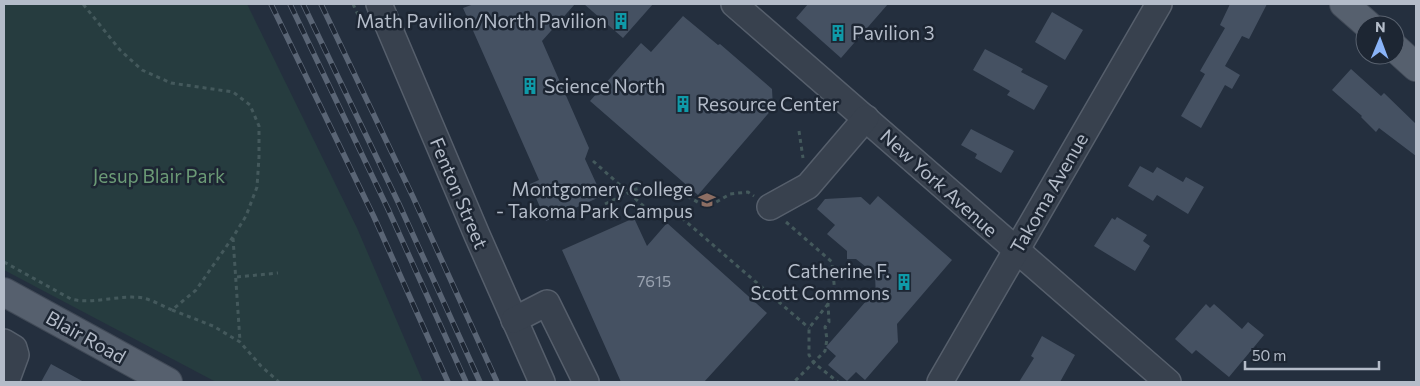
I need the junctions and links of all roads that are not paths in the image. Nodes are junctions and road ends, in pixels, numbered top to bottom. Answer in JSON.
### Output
{"nodes":[{"id":1,"x":379,"y":4,"type":"edge"},
{"id":2,"x":734,"y":4,"type":"edge"},
{"id":3,"x":1159,"y":4,"type":"edge"},
{"id":4,"x":1344,"y":4,"type":"edge"},
{"id":5,"x":1357,"y":15,"type":"edge"},
{"id":6,"x":1405,"y":57,"type":"edge"},
{"id":7,"x":1416,"y":66,"type":"edge"},
{"id":8,"x":866,"y":118,"type":"junction"},
{"id":9,"x":770,"y":208,"type":"road end"},
{"id":10,"x":1016,"y":251,"type":"junction"},
{"id":11,"x":4,"y":292,"type":"edge"},
{"id":12,"x":514,"y":320,"type":"junction"},
{"id":13,"x":4,"y":342,"type":"edge"},
{"id":14,"x":6,"y":382,"type":"edge"},
{"id":15,"x":168,"y":382,"type":"edge"},
{"id":16,"x":542,"y":382,"type":"edge"},
{"id":17,"x":586,"y":382,"type":"edge"},
{"id":18,"x":940,"y":382,"type":"edge"},
{"id":19,"x":1168,"y":382,"type":"edge"}],
"edges":[{"from":1,"to":12,"type":"street","name":"Fenton Street"},
{"from":2,"to":8,"type":"street","name":"New York Avenue"},
{"from":3,"to":10,"type":"street","name":"Takoma Avenue"},
{"from":4,"to":5,"type":"main road"},
{"from":6,"to":7,"type":"main road"},
{"from":8,"to":9,"type":"street"},
{"from":8,"to":10,"type":"street","name":"New York Avenue"},
{"from":10,"to":18,"type":"street","name":"Takoma Avenue"},
{"from":10,"to":19,"type":"street","name":"New York Avenue"},
{"from":11,"to":15,"type":"main road","name":"Blair Road"},
{"from":12,"to":16,"type":"street","name":"Fenton Street"},
{"from":12,"to":17,"type":"street"},
{"from":13,"to":14,"type":"street"}]}
